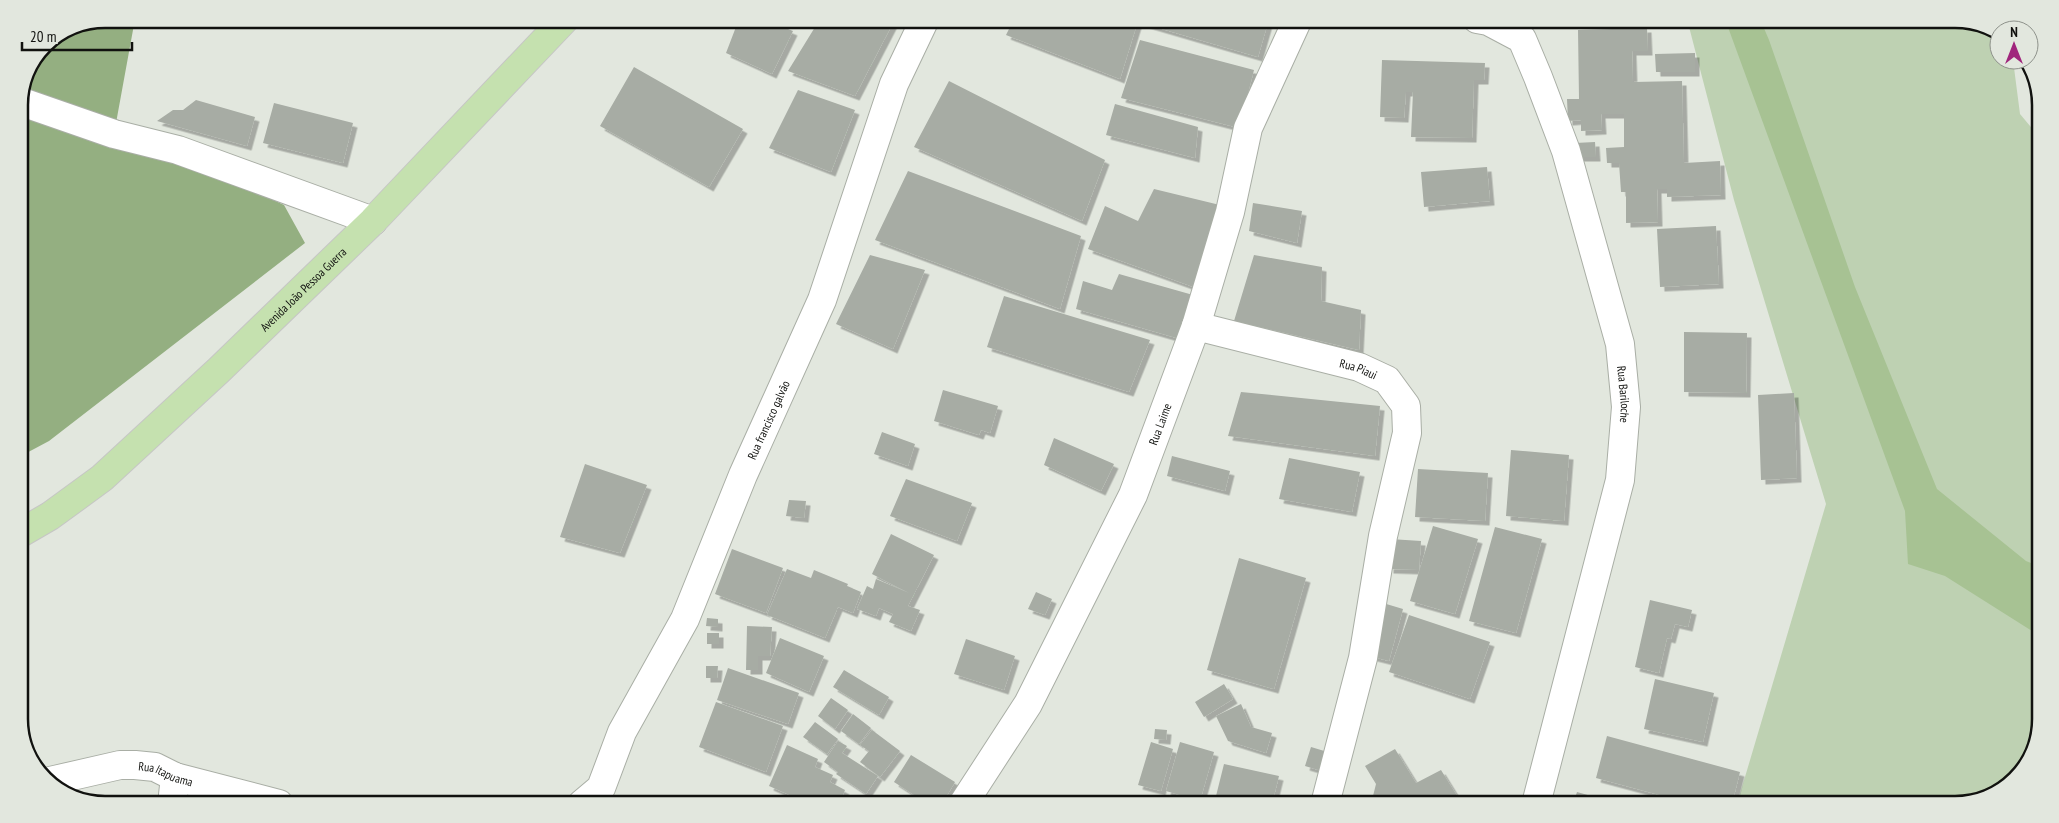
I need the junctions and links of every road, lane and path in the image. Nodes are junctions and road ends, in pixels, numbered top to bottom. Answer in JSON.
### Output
{"nodes":[{"id":1,"x":556,"y":28,"type":"edge"},
{"id":2,"x":921,"y":28,"type":"edge"},
{"id":3,"x":1294,"y":28,"type":"edge"},
{"id":4,"x":1501,"y":28,"type":"edge"},
{"id":5,"x":28,"y":104,"type":"edge"},
{"id":6,"x":373,"y":221,"type":"junction"},
{"id":7,"x":1196,"y":326,"type":"junction"},
{"id":8,"x":28,"y":529,"type":"edge"},
{"id":9,"x":175,"y":777,"type":"junction"},
{"id":10,"x":58,"y":779,"type":"edge"},
{"id":11,"x":173,"y":796,"type":"edge"},
{"id":12,"x":248,"y":796,"type":"edge"},
{"id":13,"x":592,"y":796,"type":"edge"},
{"id":14,"x":968,"y":796,"type":"edge"},
{"id":15,"x":1327,"y":796,"type":"edge"},
{"id":16,"x":1538,"y":796,"type":"edge"}],
"edges":[{"from":1,"to":6,"type":"main road","name":"Avenida João Pessoa Guerra"},
{"from":2,"to":13,"type":"street","name":"Rua francisco galvão"},
{"from":3,"to":7,"type":"street","name":"Rua Laime"},
{"from":4,"to":16,"type":"street","name":"Rua Bariloche"},
{"from":5,"to":6,"type":"street"},
{"from":6,"to":8,"type":"main road","name":"Avenida João Pessoa Guerra"},
{"from":7,"to":14,"type":"street","name":"Rua Laime"},
{"from":7,"to":15,"type":"street","name":"Rua Piaui"},
{"from":9,"to":10,"type":"street","name":"Rua Itapuama"},
{"from":9,"to":11,"type":"street"},
{"from":9,"to":12,"type":"street","name":"Rua Itapuama"}]}
